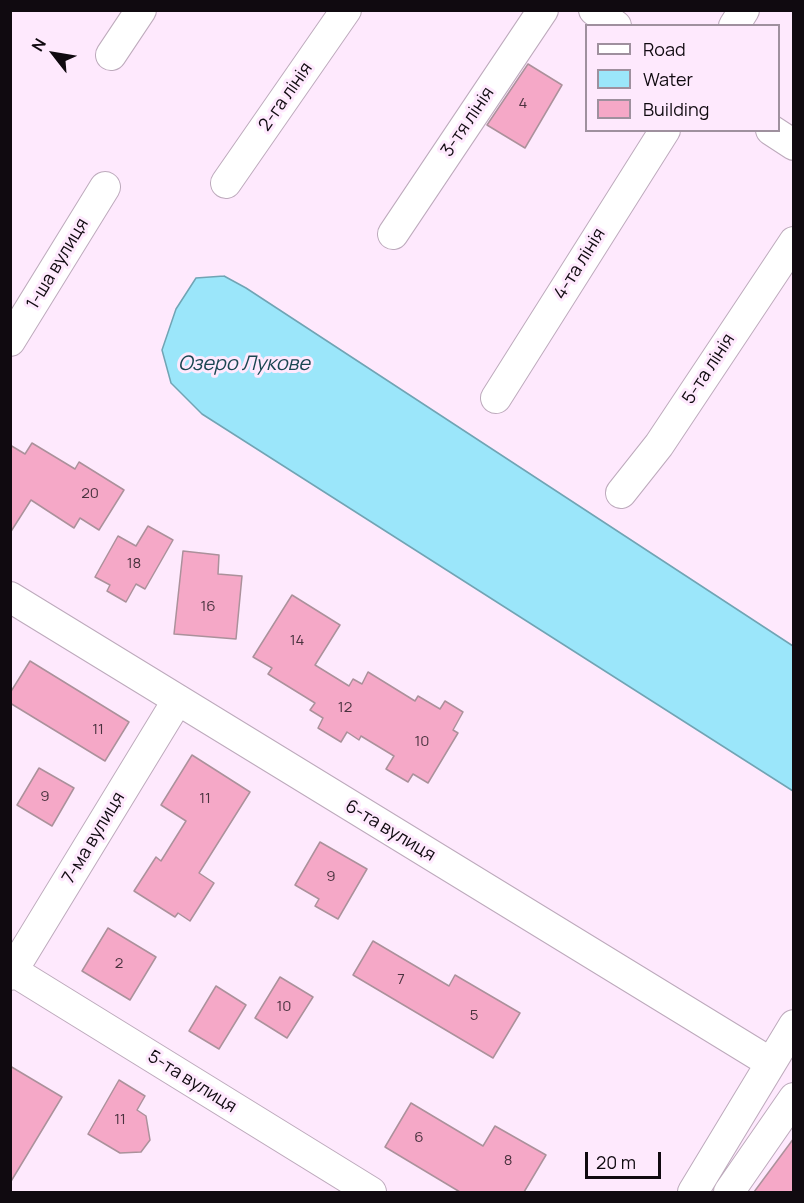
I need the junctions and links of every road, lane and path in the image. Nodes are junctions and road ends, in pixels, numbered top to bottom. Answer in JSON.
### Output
{"nodes":[{"id":1,"x":141,"y":10,"type":"edge"},
{"id":2,"x":346,"y":10,"type":"edge"},
{"id":3,"x":543,"y":10,"type":"edge"},
{"id":4,"x":594,"y":10,"type":"edge"},
{"id":5,"x":744,"y":10,"type":"edge"},
{"id":6,"x":613,"y":24,"type":"edge"},
{"id":7,"x":735,"y":24,"type":"edge"},
{"id":8,"x":111,"y":55,"type":"dead end"},
{"id":9,"x":664,"y":132,"type":"edge"},
{"id":10,"x":774,"y":132,"type":"edge"},
{"id":11,"x":794,"y":145,"type":"edge"},
{"id":12,"x":226,"y":183,"type":"dead end"},
{"id":13,"x":105,"y":186,"type":"dead end"},
{"id":14,"x":393,"y":234,"type":"dead end"},
{"id":15,"x":794,"y":242,"type":"edge"},
{"id":16,"x":10,"y":341,"type":"edge"},
{"id":17,"x":496,"y":398,"type":"dead end"},
{"id":18,"x":621,"y":493,"type":"dead end"},
{"id":19,"x":10,"y":597,"type":"edge"},
{"id":20,"x":177,"y":701,"type":"junction"},
{"id":21,"x":12,"y":973,"type":"edge"},
{"id":22,"x":794,"y":1025,"type":"edge"},
{"id":23,"x":771,"y":1063,"type":"junction"},
{"id":24,"x":794,"y":1098,"type":"edge"},
{"id":25,"x":370,"y":1192,"type":"edge"},
{"id":26,"x":693,"y":1192,"type":"edge"},
{"id":27,"x":729,"y":1192,"type":"edge"}],
"edges":[{"from":1,"to":8,"type":"street"},
{"from":2,"to":12,"type":"street","name":"2-га лінія"},
{"from":3,"to":14,"type":"street","name":"3-тя лінія"},
{"from":4,"to":6,"type":"street"},
{"from":5,"to":7,"type":"street"},
{"from":9,"to":17,"type":"street","name":"4-та лінія"},
{"from":10,"to":11,"type":"street"},
{"from":13,"to":16,"type":"street","name":"1-ша вулиця"},
{"from":15,"to":18,"type":"street","name":"5-та лінія"},
{"from":19,"to":20,"type":"street","name":"6-та вулиця"},
{"from":20,"to":21,"type":"street","name":"7-ма вулиця"},
{"from":20,"to":23,"type":"street","name":"6-та вулиця"},
{"from":21,"to":25,"type":"street","name":"5-та вулиця"},
{"from":22,"to":23,"type":"street"},
{"from":23,"to":26,"type":"street"},
{"from":24,"to":27,"type":"street"}]}
